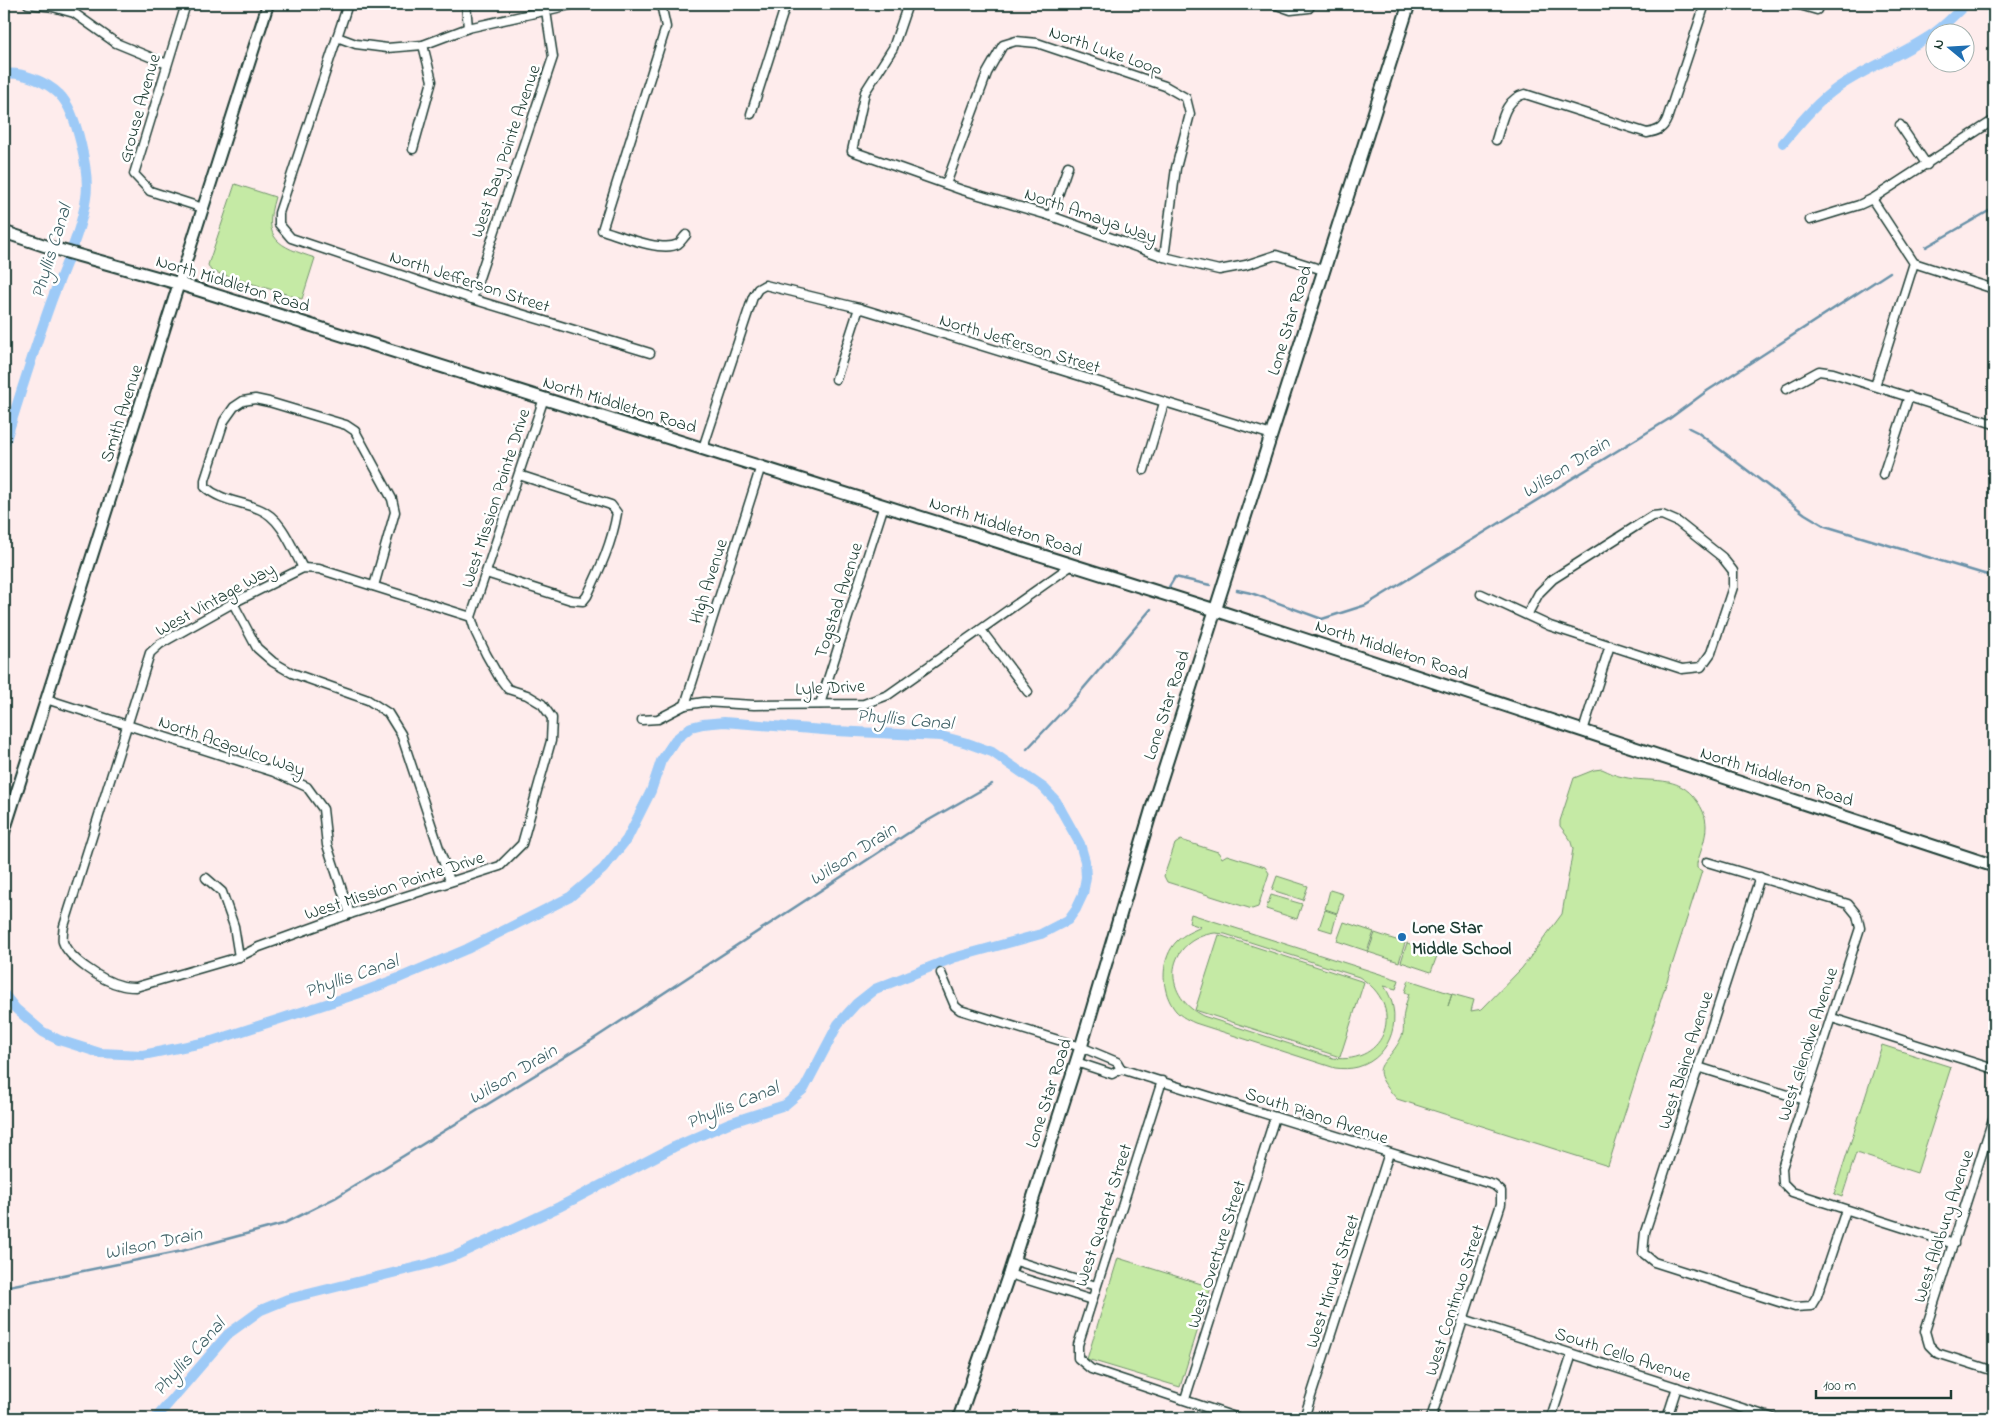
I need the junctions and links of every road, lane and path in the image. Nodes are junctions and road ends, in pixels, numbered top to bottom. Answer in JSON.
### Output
{"nodes":[{"id":1,"x":28,"y":4,"type":"edge"},
{"id":2,"x":77,"y":4,"type":"edge"},
{"id":3,"x":186,"y":4,"type":"edge"},
{"id":4,"x":268,"y":4,"type":"edge"},
{"id":5,"x":348,"y":4,"type":"edge"},
{"id":6,"x":466,"y":4,"type":"edge"},
{"id":7,"x":576,"y":4,"type":"edge"},
{"id":8,"x":661,"y":4,"type":"edge"},
{"id":9,"x":786,"y":4,"type":"edge"},
{"id":10,"x":908,"y":4,"type":"edge"},
{"id":11,"x":1274,"y":4,"type":"edge"},
{"id":12,"x":1408,"y":4,"type":"edge"},
{"id":13,"x":1705,"y":4,"type":"edge"},
{"id":14,"x":1796,"y":4,"type":"edge"},
{"id":15,"x":1310,"y":6,"type":"edge"},
{"id":16,"x":1818,"y":7,"type":"edge"},
{"id":17,"x":546,"y":11,"type":"junction"},
{"id":18,"x":74,"y":13,"type":"junction"},
{"id":19,"x":468,"y":28,"type":"junction"},
{"id":20,"x":337,"y":38,"type":"junction"},
{"id":21,"x":423,"y":45,"type":"junction"},
{"id":22,"x":167,"y":64,"type":"junction"},
{"id":23,"x":751,"y":114,"type":"dead end"},
{"id":24,"x":1994,"y":120,"type":"edge"},
{"id":25,"x":1900,"y":125,"type":"dead end"},
{"id":26,"x":1496,"y":140,"type":"dead end"},
{"id":27,"x":412,"y":149,"type":"dead end"},
{"id":28,"x":1927,"y":165,"type":"junction"},
{"id":29,"x":1068,"y":166,"type":"dead end"},
{"id":30,"x":946,"y":184,"type":"junction"},
{"id":31,"x":1872,"y":199,"type":"junction"},
{"id":32,"x":203,"y":208,"type":"junction"},
{"id":33,"x":1051,"y":216,"type":"junction"},
{"id":34,"x":1810,"y":220,"type":"dead end"},
{"id":35,"x":4,"y":232,"type":"edge"},
{"id":36,"x":686,"y":235,"type":"dead end"},
{"id":37,"x":1164,"y":257,"type":"junction"},
{"id":38,"x":1914,"y":263,"type":"junction"},
{"id":39,"x":1323,"y":270,"type":"junction"},
{"id":40,"x":180,"y":284,"type":"junction"},
{"id":41,"x":1994,"y":289,"type":"edge"},
{"id":42,"x":472,"y":299,"type":"junction"},
{"id":43,"x":859,"y":308,"type":"junction"},
{"id":44,"x":650,"y":354,"type":"dead end"},
{"id":45,"x":836,"y":380,"type":"dead end"},
{"id":46,"x":1874,"y":386,"type":"junction"},
{"id":47,"x":1786,"y":388,"type":"dead end"},
{"id":48,"x":1909,"y":396,"type":"junction"},
{"id":49,"x":544,"y":398,"type":"junction"},
{"id":50,"x":1164,"y":403,"type":"junction"},
{"id":51,"x":1994,"y":424,"type":"edge"},
{"id":52,"x":1272,"y":434,"type":"junction"},
{"id":53,"x":703,"y":448,"type":"junction"},
{"id":54,"x":760,"y":466,"type":"junction"},
{"id":55,"x":1144,"y":470,"type":"dead end"},
{"id":56,"x":518,"y":475,"type":"junction"},
{"id":57,"x":1883,"y":475,"type":"dead end"},
{"id":58,"x":884,"y":506,"type":"junction"},
{"id":59,"x":1072,"y":565,"type":"junction"},
{"id":60,"x":303,"y":568,"type":"junction"},
{"id":61,"x":486,"y":574,"type":"junction"},
{"id":62,"x":374,"y":586,"type":"junction"},
{"id":63,"x":1482,"y":594,"type":"dead end"},
{"id":64,"x":233,"y":603,"type":"junction"},
{"id":65,"x":1215,"y":610,"type":"junction"},
{"id":66,"x":1527,"y":615,"type":"junction"},
{"id":67,"x":471,"y":617,"type":"junction"},
{"id":68,"x":981,"y":630,"type":"junction"},
{"id":69,"x":1610,"y":645,"type":"junction"},
{"id":70,"x":1028,"y":692,"type":"dead end"},
{"id":71,"x":46,"y":699,"type":"junction"},
{"id":72,"x":820,"y":704,"type":"junction"},
{"id":73,"x":685,"y":705,"type":"junction"},
{"id":74,"x":642,"y":720,"type":"dead end"},
{"id":75,"x":127,"y":725,"type":"junction"},
{"id":76,"x":1583,"y":730,"type":"junction"},
{"id":77,"x":4,"y":832,"type":"edge"},
{"id":78,"x":1707,"y":862,"type":"dead end"},
{"id":79,"x":1994,"y":866,"type":"edge"},
{"id":80,"x":1760,"y":877,"type":"junction"},
{"id":81,"x":206,"y":878,"type":"dead end"},
{"id":82,"x":450,"y":881,"type":"junction"},
{"id":83,"x":350,"y":914,"type":"junction"},
{"id":84,"x":64,"y":944,"type":"joint"},
{"id":85,"x":239,"y":957,"type":"junction"},
{"id":86,"x":941,"y":973,"type":"dead end"},
{"id":87,"x":1832,"y":1018,"type":"junction"},
{"id":88,"x":1081,"y":1047,"type":"junction"},
{"id":89,"x":1076,"y":1062,"type":"junction"},
{"id":90,"x":1698,"y":1067,"type":"junction"},
{"id":91,"x":1994,"y":1068,"type":"edge"},
{"id":92,"x":1121,"y":1069,"type":"junction"},
{"id":93,"x":1162,"y":1081,"type":"junction"},
{"id":94,"x":1804,"y":1100,"type":"junction"},
{"id":95,"x":1994,"y":1116,"type":"edge"},
{"id":96,"x":1275,"y":1117,"type":"junction"},
{"id":97,"x":1389,"y":1153,"type":"junction"},
{"id":98,"x":1501,"y":1191,"type":"joint"},
{"id":99,"x":1846,"y":1210,"type":"junction"},
{"id":100,"x":1954,"y":1244,"type":"junction"},
{"id":101,"x":1013,"y":1260,"type":"junction"},
{"id":102,"x":1009,"y":1274,"type":"junction"},
{"id":103,"x":1096,"y":1286,"type":"junction"},
{"id":104,"x":1092,"y":1300,"type":"junction"},
{"id":105,"x":1463,"y":1319,"type":"junction"},
{"id":106,"x":1572,"y":1354,"type":"junction"},
{"id":107,"x":1994,"y":1371,"type":"edge"},
{"id":108,"x":1677,"y":1387,"type":"junction"},
{"id":109,"x":1185,"y":1399,"type":"junction"},
{"id":110,"x":959,"y":1418,"type":"edge"},
{"id":111,"x":1238,"y":1418,"type":"edge"},
{"id":112,"x":1304,"y":1418,"type":"edge"},
{"id":113,"x":1431,"y":1418,"type":"edge"},
{"id":114,"x":1551,"y":1418,"type":"edge"},
{"id":115,"x":1667,"y":1418,"type":"edge"},
{"id":116,"x":1773,"y":1418,"type":"edge"}],
"edges":[{"from":1,"to":18,"type":"street"},
{"from":2,"to":18,"type":"street"},
{"from":3,"to":22,"type":"street","name":"Grouse Avenue"},
{"from":4,"to":32,"type":"street","name":"Smith Avenue"},
{"from":5,"to":20,"type":"street"},
{"from":6,"to":19,"type":"street"},
{"from":7,"to":17,"type":"street"},
{"from":8,"to":36,"type":"street"},
{"from":9,"to":23,"type":"street"},
{"from":10,"to":30,"type":"street","name":"North Amaya Way"},
{"from":11,"to":15,"type":"street"},
{"from":12,"to":39,"type":"main road","name":"Lone Star Road"},
{"from":13,"to":26,"type":"street"},
{"from":14,"to":16,"type":"street"},
{"from":17,"to":19,"type":"street"},
{"from":17,"to":42,"type":"street","name":"West Bay Pointe Avenue"},
{"from":18,"to":22,"type":"street"},
{"from":19,"to":21,"type":"street"},
{"from":20,"to":21,"type":"street"},
{"from":20,"to":42,"type":"street","name":"North Jefferson Street"},
{"from":21,"to":27,"type":"street"},
{"from":22,"to":32,"type":"street","name":"Grouse Avenue"},
{"from":24,"to":28,"type":"street"},
{"from":25,"to":28,"type":"street"},
{"from":28,"to":31,"type":"street"},
{"from":29,"to":33,"type":"street"},
{"from":30,"to":33,"type":"street","name":"North Amaya Way"},
{"from":30,"to":37,"type":"street","name":"North Luke Loop"},
{"from":31,"to":34,"type":"street"},
{"from":31,"to":38,"type":"street"},
{"from":32,"to":40,"type":"street","name":"Smith Avenue"},
{"from":33,"to":37,"type":"street","name":"North Amaya Way"},
{"from":35,"to":40,"type":"main road","name":"North Middleton Road"},
{"from":37,"to":39,"type":"street","name":"North Amaya Way"},
{"from":38,"to":41,"type":"street"},
{"from":38,"to":46,"type":"street"},
{"from":39,"to":52,"type":"main road","name":"Lone Star Road"},
{"from":40,"to":49,"type":"main road","name":"North Middleton Road"},
{"from":40,"to":71,"type":"street","name":"Smith Avenue"},
{"from":42,"to":44,"type":"street","name":"North Jefferson Street"},
{"from":43,"to":45,"type":"street"},
{"from":43,"to":50,"type":"street","name":"North Jefferson Street"},
{"from":43,"to":53,"type":"street","name":"North Jefferson Street"},
{"from":46,"to":47,"type":"street"},
{"from":46,"to":48,"type":"street"},
{"from":48,"to":51,"type":"street"},
{"from":48,"to":57,"type":"street"},
{"from":49,"to":53,"type":"main road","name":"North Middleton Road"},
{"from":49,"to":56,"type":"street","name":"West Mission Pointe Drive"},
{"from":50,"to":52,"type":"street","name":"North Jefferson Street"},
{"from":50,"to":55,"type":"street"},
{"from":52,"to":65,"type":"main road","name":"Lone Star Road"},
{"from":53,"to":54,"type":"main road","name":"North Middleton Road"},
{"from":54,"to":58,"type":"main road","name":"North Middleton Road"},
{"from":54,"to":73,"type":"street","name":"High Avenue"},
{"from":56,"to":61,"type":"street","name":"West Mission Pointe Drive"},
{"from":56,"to":61,"type":"street"},
{"from":58,"to":59,"type":"main road","name":"North Middleton Road"},
{"from":58,"to":72,"type":"street","name":"Togstad Avenue"},
{"from":59,"to":65,"type":"main road","name":"North Middleton Road"},
{"from":59,"to":68,"type":"street","name":"Lyle Drive"},
{"from":60,"to":62,"type":"street","name":"West Vintage Way"},
{"from":60,"to":62,"type":"street"},
{"from":60,"to":64,"type":"street","name":"West Vintage Way"},
{"from":61,"to":67,"type":"street","name":"West Mission Pointe Drive"},
{"from":62,"to":67,"type":"street","name":"West Vintage Way"},
{"from":63,"to":66,"type":"street"},
{"from":64,"to":75,"type":"street","name":"West Vintage Way"},
{"from":64,"to":82,"type":"street"},
{"from":65,"to":76,"type":"main road","name":"North Middleton Road"},
{"from":65,"to":88,"type":"main road","name":"Lone Star Road"},
{"from":66,"to":69,"type":"street"},
{"from":66,"to":69,"type":"street"},
{"from":67,"to":82,"type":"street","name":"West Mission Pointe Drive"},
{"from":68,"to":70,"type":"street"},
{"from":68,"to":72,"type":"street","name":"Lyle Drive"},
{"from":69,"to":76,"type":"street"},
{"from":71,"to":75,"type":"street","name":"North Acapulco Way"},
{"from":71,"to":77,"type":"street","name":"Smith Avenue"},
{"from":72,"to":73,"type":"street","name":"Lyle Drive"},
{"from":73,"to":74,"type":"street","name":"Lyle Drive"},
{"from":75,"to":83,"type":"street","name":"North Acapulco Way"},
{"from":75,"to":84,"type":"street","name":"West Vintage Way"},
{"from":76,"to":79,"type":"main road","name":"North Middleton Road"},
{"from":78,"to":80,"type":"street"},
{"from":80,"to":87,"type":"street","name":"West Glendive Avenue"},
{"from":80,"to":90,"type":"street","name":"West Blaine Avenue"},
{"from":81,"to":85,"type":"street"},
{"from":82,"to":83,"type":"street","name":"West Mission Pointe Drive"},
{"from":83,"to":85,"type":"street","name":"West Mission Pointe Drive"},
{"from":84,"to":85,"type":"street","name":"West Mission Pointe Drive"},
{"from":86,"to":88,"type":"street","name":"South Piano Avenue"},
{"from":87,"to":91,"type":"street"},
{"from":87,"to":94,"type":"street","name":"West Glendive Avenue"},
{"from":88,"to":89,"type":"main road","name":"Lone Star Road"},
{"from":88,"to":92,"type":"street","name":"South Piano Avenue"},
{"from":89,"to":92,"type":"street","name":"South Piano Avenue"},
{"from":89,"to":101,"type":"main road","name":"Lone Star Road"},
{"from":90,"to":94,"type":"street"},
{"from":90,"to":99,"type":"street","name":"West Blaine Avenue"},
{"from":92,"to":93,"type":"street","name":"South Piano Avenue"},
{"from":93,"to":96,"type":"street","name":"South Piano Avenue"},
{"from":93,"to":103,"type":"street","name":"West Quartet Street"},
{"from":94,"to":99,"type":"street","name":"West Glendive Avenue"},
{"from":95,"to":100,"type":"street","name":"West Aldbury Avenue"},
{"from":96,"to":97,"type":"street","name":"South Piano Avenue"},
{"from":96,"to":109,"type":"street","name":"West Overture Street"},
{"from":97,"to":98,"type":"street","name":"South Piano Avenue"},
{"from":97,"to":112,"type":"street","name":"West Minuet Street"},
{"from":98,"to":105,"type":"street","name":"West Continuo Street"},
{"from":99,"to":100,"type":"street"},
{"from":100,"to":107,"type":"street","name":"West Aldbury Avenue"},
{"from":101,"to":102,"type":"main road","name":"Lone Star Road"},
{"from":101,"to":103,"type":"street"},
{"from":102,"to":104,"type":"street"},
{"from":102,"to":110,"type":"main road","name":"Lone Star Road"},
{"from":103,"to":104,"type":"street","name":"West Quartet Street"},
{"from":104,"to":109,"type":"street","name":"West Quartet Street"},
{"from":105,"to":106,"type":"street","name":"South Cello Avenue"},
{"from":105,"to":113,"type":"street","name":"West Continuo Street"},
{"from":106,"to":108,"type":"street","name":"South Cello Avenue"},
{"from":106,"to":114,"type":"street"},
{"from":108,"to":115,"type":"street"},
{"from":108,"to":116,"type":"street","name":"South Cello Avenue"},
{"from":109,"to":111,"type":"street"}]}
